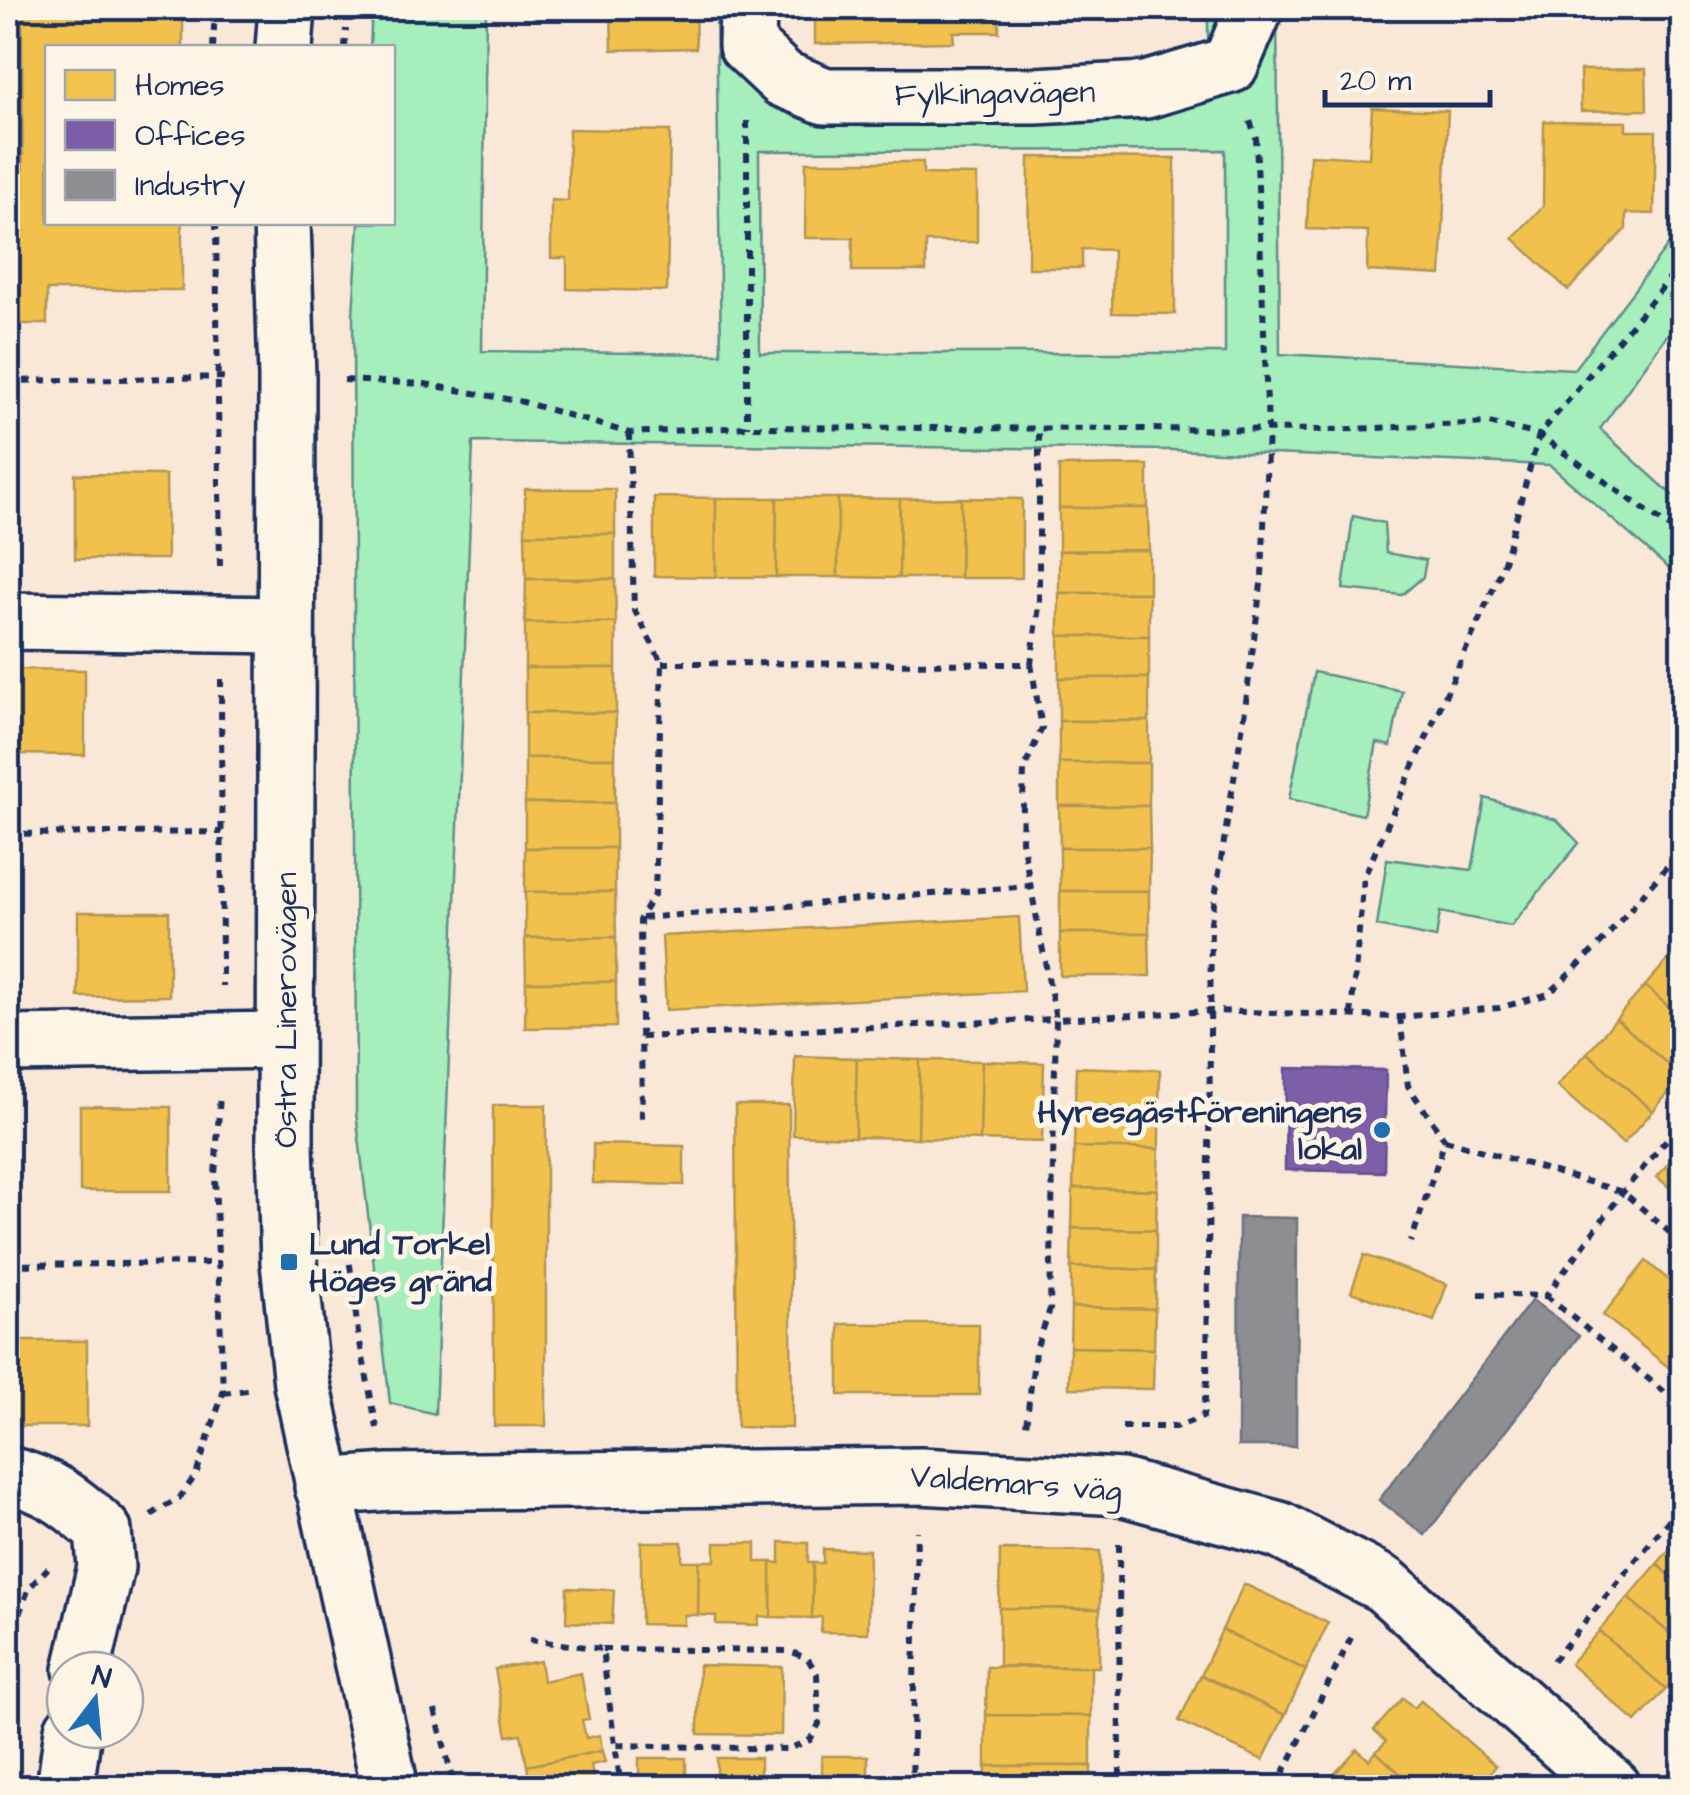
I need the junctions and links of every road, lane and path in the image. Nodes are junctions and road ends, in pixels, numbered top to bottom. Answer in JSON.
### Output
{"nodes":[{"id":1,"x":215,"y":8,"type":"edge"},
{"id":2,"x":287,"y":8,"type":"edge"},
{"id":3,"x":1254,"y":8,"type":"edge"},
{"id":4,"x":747,"y":26,"type":"edge"},
{"id":5,"x":213,"y":45,"type":"edge"},
{"id":6,"x":284,"y":45,"type":"edge"},
{"id":7,"x":1230,"y":65,"type":"junction"},
{"id":8,"x":216,"y":225,"type":"edge"},
{"id":9,"x":282,"y":225,"type":"edge"},
{"id":10,"x":1682,"y":264,"type":"edge"},
{"id":11,"x":219,"y":377,"type":"junction"},
{"id":12,"x":287,"y":377,"type":"junction"},
{"id":13,"x":8,"y":381,"type":"edge"},
{"id":14,"x":341,"y":395,"type":"dead end"},
{"id":15,"x":747,"y":428,"type":"junction"},
{"id":16,"x":1040,"y":428,"type":"junction"},
{"id":17,"x":1268,"y":429,"type":"junction"},
{"id":18,"x":629,"y":433,"type":"junction"},
{"id":19,"x":1540,"y":435,"type":"junction"},
{"id":20,"x":1682,"y":536,"type":"edge"},
{"id":21,"x":8,"y":621,"type":"edge"},
{"id":22,"x":221,"y":623,"type":"junction"},
{"id":23,"x":286,"y":625,"type":"junction"},
{"id":24,"x":662,"y":662,"type":"junction"},
{"id":25,"x":1031,"y":664,"type":"junction"},
{"id":26,"x":222,"y":832,"type":"junction"},
{"id":27,"x":8,"y":834,"type":"edge"},
{"id":28,"x":1682,"y":849,"type":"edge"},
{"id":29,"x":1030,"y":886,"type":"junction"},
{"id":30,"x":640,"y":918,"type":"junction"},
{"id":31,"x":1211,"y":1011,"type":"junction"},
{"id":32,"x":1351,"y":1016,"type":"junction"},
{"id":33,"x":1400,"y":1017,"type":"junction"},
{"id":34,"x":1056,"y":1019,"type":"junction"},
{"id":35,"x":641,"y":1037,"type":"junction"},
{"id":36,"x":286,"y":1040,"type":"junction"},
{"id":37,"x":223,"y":1041,"type":"junction"},
{"id":38,"x":8,"y":1044,"type":"edge"},
{"id":39,"x":1682,"y":1121,"type":"edge"},
{"id":40,"x":642,"y":1123,"type":"dead end"},
{"id":41,"x":1445,"y":1140,"type":"junction"},
{"id":42,"x":1622,"y":1192,"type":"junction"},
{"id":43,"x":347,"y":1232,"type":"dead end"},
{"id":44,"x":1411,"y":1242,"type":"dead end"},
{"id":45,"x":1682,"y":1243,"type":"edge"},
{"id":46,"x":220,"y":1262,"type":"junction"},
{"id":47,"x":8,"y":1265,"type":"edge"},
{"id":48,"x":1479,"y":1294,"type":"dead end"},
{"id":49,"x":1546,"y":1296,"type":"junction"},
{"id":50,"x":1682,"y":1406,"type":"edge"},
{"id":51,"x":1008,"y":1427,"type":"dead end"},
{"id":52,"x":1026,"y":1427,"type":"junction"},
{"id":53,"x":1045,"y":1427,"type":"dead end"},
{"id":54,"x":1119,"y":1427,"type":"dead end"},
{"id":55,"x":8,"y":1475,"type":"edge"},
{"id":56,"x":920,"y":1476,"type":"junction"},
{"id":57,"x":389,"y":1482,"type":"junction"},
{"id":58,"x":1120,"y":1486,"type":"junction"},
{"id":59,"x":323,"y":1487,"type":"junction"},
{"id":60,"x":1682,"y":1504,"type":"edge"},
{"id":61,"x":103,"y":1531,"type":"junction"},
{"id":62,"x":1385,"y":1585,"type":"junction"},
{"id":63,"x":529,"y":1640,"type":"dead end"},
{"id":64,"x":8,"y":1644,"type":"edge"},
{"id":65,"x":602,"y":1649,"type":"junction"},
{"id":66,"x":87,"y":1650,"type":"edge"},
{"id":67,"x":1518,"y":1704,"type":"junction"},
{"id":68,"x":434,"y":1708,"type":"dead end"},
{"id":69,"x":616,"y":1745,"type":"junction"},
{"id":70,"x":70,"y":1750,"type":"edge"},
{"id":71,"x":65,"y":1788,"type":"edge"},
{"id":72,"x":390,"y":1788,"type":"edge"},
{"id":73,"x":456,"y":1788,"type":"edge"},
{"id":74,"x":622,"y":1788,"type":"edge"},
{"id":75,"x":912,"y":1788,"type":"edge"},
{"id":76,"x":1120,"y":1788,"type":"edge"},
{"id":77,"x":1276,"y":1788,"type":"edge"},
{"id":78,"x":1614,"y":1788,"type":"edge"}],
"edges":[{"from":1,"to":5,"type":"path"},
{"from":2,"to":6,"type":"street"},
{"from":3,"to":7,"type":"street"},
{"from":4,"to":7,"type":"street","name":"Fylkingavägen"},
{"from":4,"to":15,"type":"path"},
{"from":7,"to":17,"type":"path"},
{"from":8,"to":11,"type":"path"},
{"from":9,"to":12,"type":"street","name":"Östra Linerovägen"},
{"from":10,"to":19,"type":"path"},
{"from":11,"to":12,"type":"path"},
{"from":11,"to":13,"type":"path"},
{"from":11,"to":22,"type":"path"},
{"from":12,"to":23,"type":"street","name":"Östra Linerovägen"},
{"from":14,"to":18,"type":"path"},
{"from":15,"to":16,"type":"path"},
{"from":15,"to":18,"type":"path"},
{"from":16,"to":17,"type":"path"},
{"from":16,"to":25,"type":"path"},
{"from":17,"to":19,"type":"path"},
{"from":17,"to":31,"type":"path"},
{"from":18,"to":24,"type":"path"},
{"from":19,"to":20,"type":"path"},
{"from":19,"to":32,"type":"path"},
{"from":21,"to":22,"type":"street"},
{"from":22,"to":23,"type":"street"},
{"from":22,"to":26,"type":"path"},
{"from":23,"to":36,"type":"street","name":"Östra Linerovägen"},
{"from":24,"to":25,"type":"path"},
{"from":24,"to":30,"type":"path"},
{"from":25,"to":29,"type":"path"},
{"from":26,"to":27,"type":"path"},
{"from":26,"to":37,"type":"path"},
{"from":28,"to":33,"type":"path"},
{"from":29,"to":30,"type":"path"},
{"from":29,"to":34,"type":"path"},
{"from":30,"to":35,"type":"path"},
{"from":31,"to":32,"type":"path"},
{"from":31,"to":34,"type":"path"},
{"from":31,"to":54,"type":"path"},
{"from":32,"to":33,"type":"path"},
{"from":33,"to":41,"type":"path"},
{"from":34,"to":35,"type":"path"},
{"from":34,"to":52,"type":"path"},
{"from":35,"to":40,"type":"path"},
{"from":36,"to":37,"type":"street"},
{"from":36,"to":59,"type":"street","name":"Östra Linerovägen"},
{"from":37,"to":38,"type":"street"},
{"from":37,"to":46,"type":"path"},
{"from":39,"to":42,"type":"path"},
{"from":41,"to":42,"type":"path"},
{"from":41,"to":44,"type":"path"},
{"from":42,"to":45,"type":"path"},
{"from":42,"to":49,"type":"path"},
{"from":43,"to":57,"type":"path"},
{"from":46,"to":47,"type":"path"},
{"from":46,"to":61,"type":"path"},
{"from":48,"to":49,"type":"path"},
{"from":49,"to":50,"type":"path"},
{"from":51,"to":52,"type":"path"},
{"from":52,"to":53,"type":"path"},
{"from":55,"to":61,"type":"street"},
{"from":56,"to":57,"type":"street","name":"Valdemars väg"},
{"from":56,"to":58,"type":"street","name":"Valdemars väg"},
{"from":56,"to":75,"type":"path"},
{"from":57,"to":59,"type":"street","name":"Valdemars väg"},
{"from":58,"to":62,"type":"street","name":"Valdemars väg"},
{"from":58,"to":76,"type":"path"},
{"from":59,"to":72,"type":"street","name":"Östra Linerovägen"},
{"from":60,"to":67,"type":"path"},
{"from":61,"to":64,"type":"path"},
{"from":61,"to":66,"type":"street"},
{"from":62,"to":67,"type":"street","name":"Valdemars väg"},
{"from":62,"to":77,"type":"path"},
{"from":63,"to":65,"type":"path"},
{"from":65,"to":69,"type":"path"},
{"from":65,"to":69,"type":"path"},
{"from":67,"to":78,"type":"street","name":"Valdemars väg"},
{"from":68,"to":73,"type":"path"},
{"from":69,"to":74,"type":"path"},
{"from":70,"to":71,"type":"street"}]}
